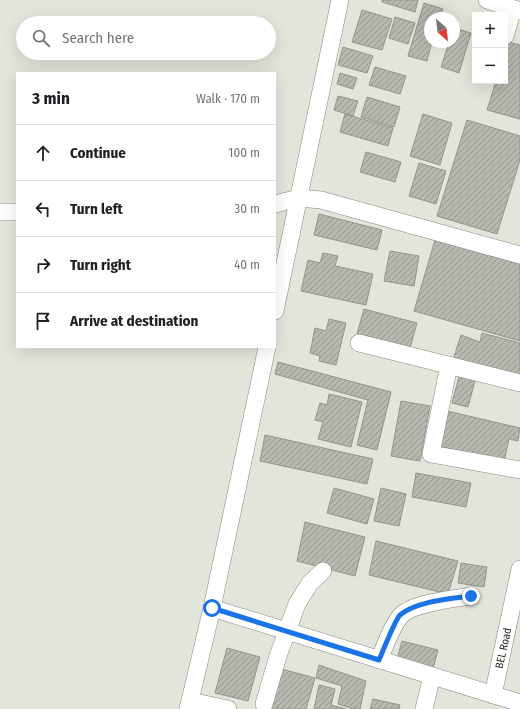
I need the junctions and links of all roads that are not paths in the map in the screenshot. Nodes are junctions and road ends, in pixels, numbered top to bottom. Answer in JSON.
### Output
{"nodes":[{"id":1,"x":340,"y":0,"type":"edge"},
{"id":2,"x":487,"y":0,"type":"edge"},
{"id":3,"x":517,"y":10,"type":"edge"},
{"id":4,"x":508,"y":30,"type":"edge"},
{"id":5,"x":299,"y":198,"type":"junction"},
{"id":6,"x":276,"y":204,"type":"edge"},
{"id":7,"x":0,"y":212,"type":"edge"},
{"id":8,"x":16,"y":212,"type":"edge"},
{"id":9,"x":520,"y":255,"type":"edge"},
{"id":10,"x":276,"y":306,"type":"edge"},
{"id":11,"x":359,"y":343,"type":"dead end"},
{"id":12,"x":267,"y":348,"type":"edge"},
{"id":13,"x":449,"y":365,"type":"junction"},
{"id":14,"x":520,"y":383,"type":"edge"},
{"id":15,"x":520,"y":470,"type":"edge"},
{"id":16,"x":520,"y":569,"type":"edge"},
{"id":17,"x":323,"y":571,"type":"dead end"},
{"id":18,"x":471,"y":596,"type":"dead end"},
{"id":19,"x":212,"y":608,"type":"junction"},
{"id":20,"x":520,"y":612,"type":"edge"},
{"id":21,"x":288,"y":631,"type":"junction"},
{"id":22,"x":379,"y":660,"type":"junction"},
{"id":23,"x":432,"y":676,"type":"junction"},
{"id":24,"x":497,"y":696,"type":"junction"},
{"id":25,"x":520,"y":703,"type":"edge"},
{"id":26,"x":264,"y":704,"type":"dead end"},
{"id":27,"x":189,"y":705,"type":"edge"},
{"id":28,"x":228,"y":709,"type":"edge"},
{"id":29,"x":424,"y":709,"type":"edge"}],
"edges":[{"from":1,"to":5,"type":"street"},
{"from":2,"to":3,"type":"street"},
{"from":3,"to":4,"type":"street"},
{"from":5,"to":6,"type":"street"},
{"from":5,"to":9,"type":"street"},
{"from":5,"to":10,"type":"street"},
{"from":7,"to":8,"type":"street"},
{"from":11,"to":13,"type":"street"},
{"from":12,"to":19,"type":"street"},
{"from":13,"to":14,"type":"street"},
{"from":13,"to":15,"type":"street"},
{"from":16,"to":24,"type":"street","name":"BEL Road"},
{"from":17,"to":21,"type":"street"},
{"from":18,"to":22,"type":"street"},
{"from":19,"to":21,"type":"street"},
{"from":19,"to":27,"type":"street"},
{"from":20,"to":24,"type":"street","name":"BEL Road"},
{"from":21,"to":22,"type":"street"},
{"from":21,"to":26,"type":"street"},
{"from":22,"to":23,"type":"street"},
{"from":23,"to":24,"type":"street"},
{"from":23,"to":29,"type":"street"},
{"from":24,"to":25,"type":"street"},
{"from":27,"to":28,"type":"street"}]}
